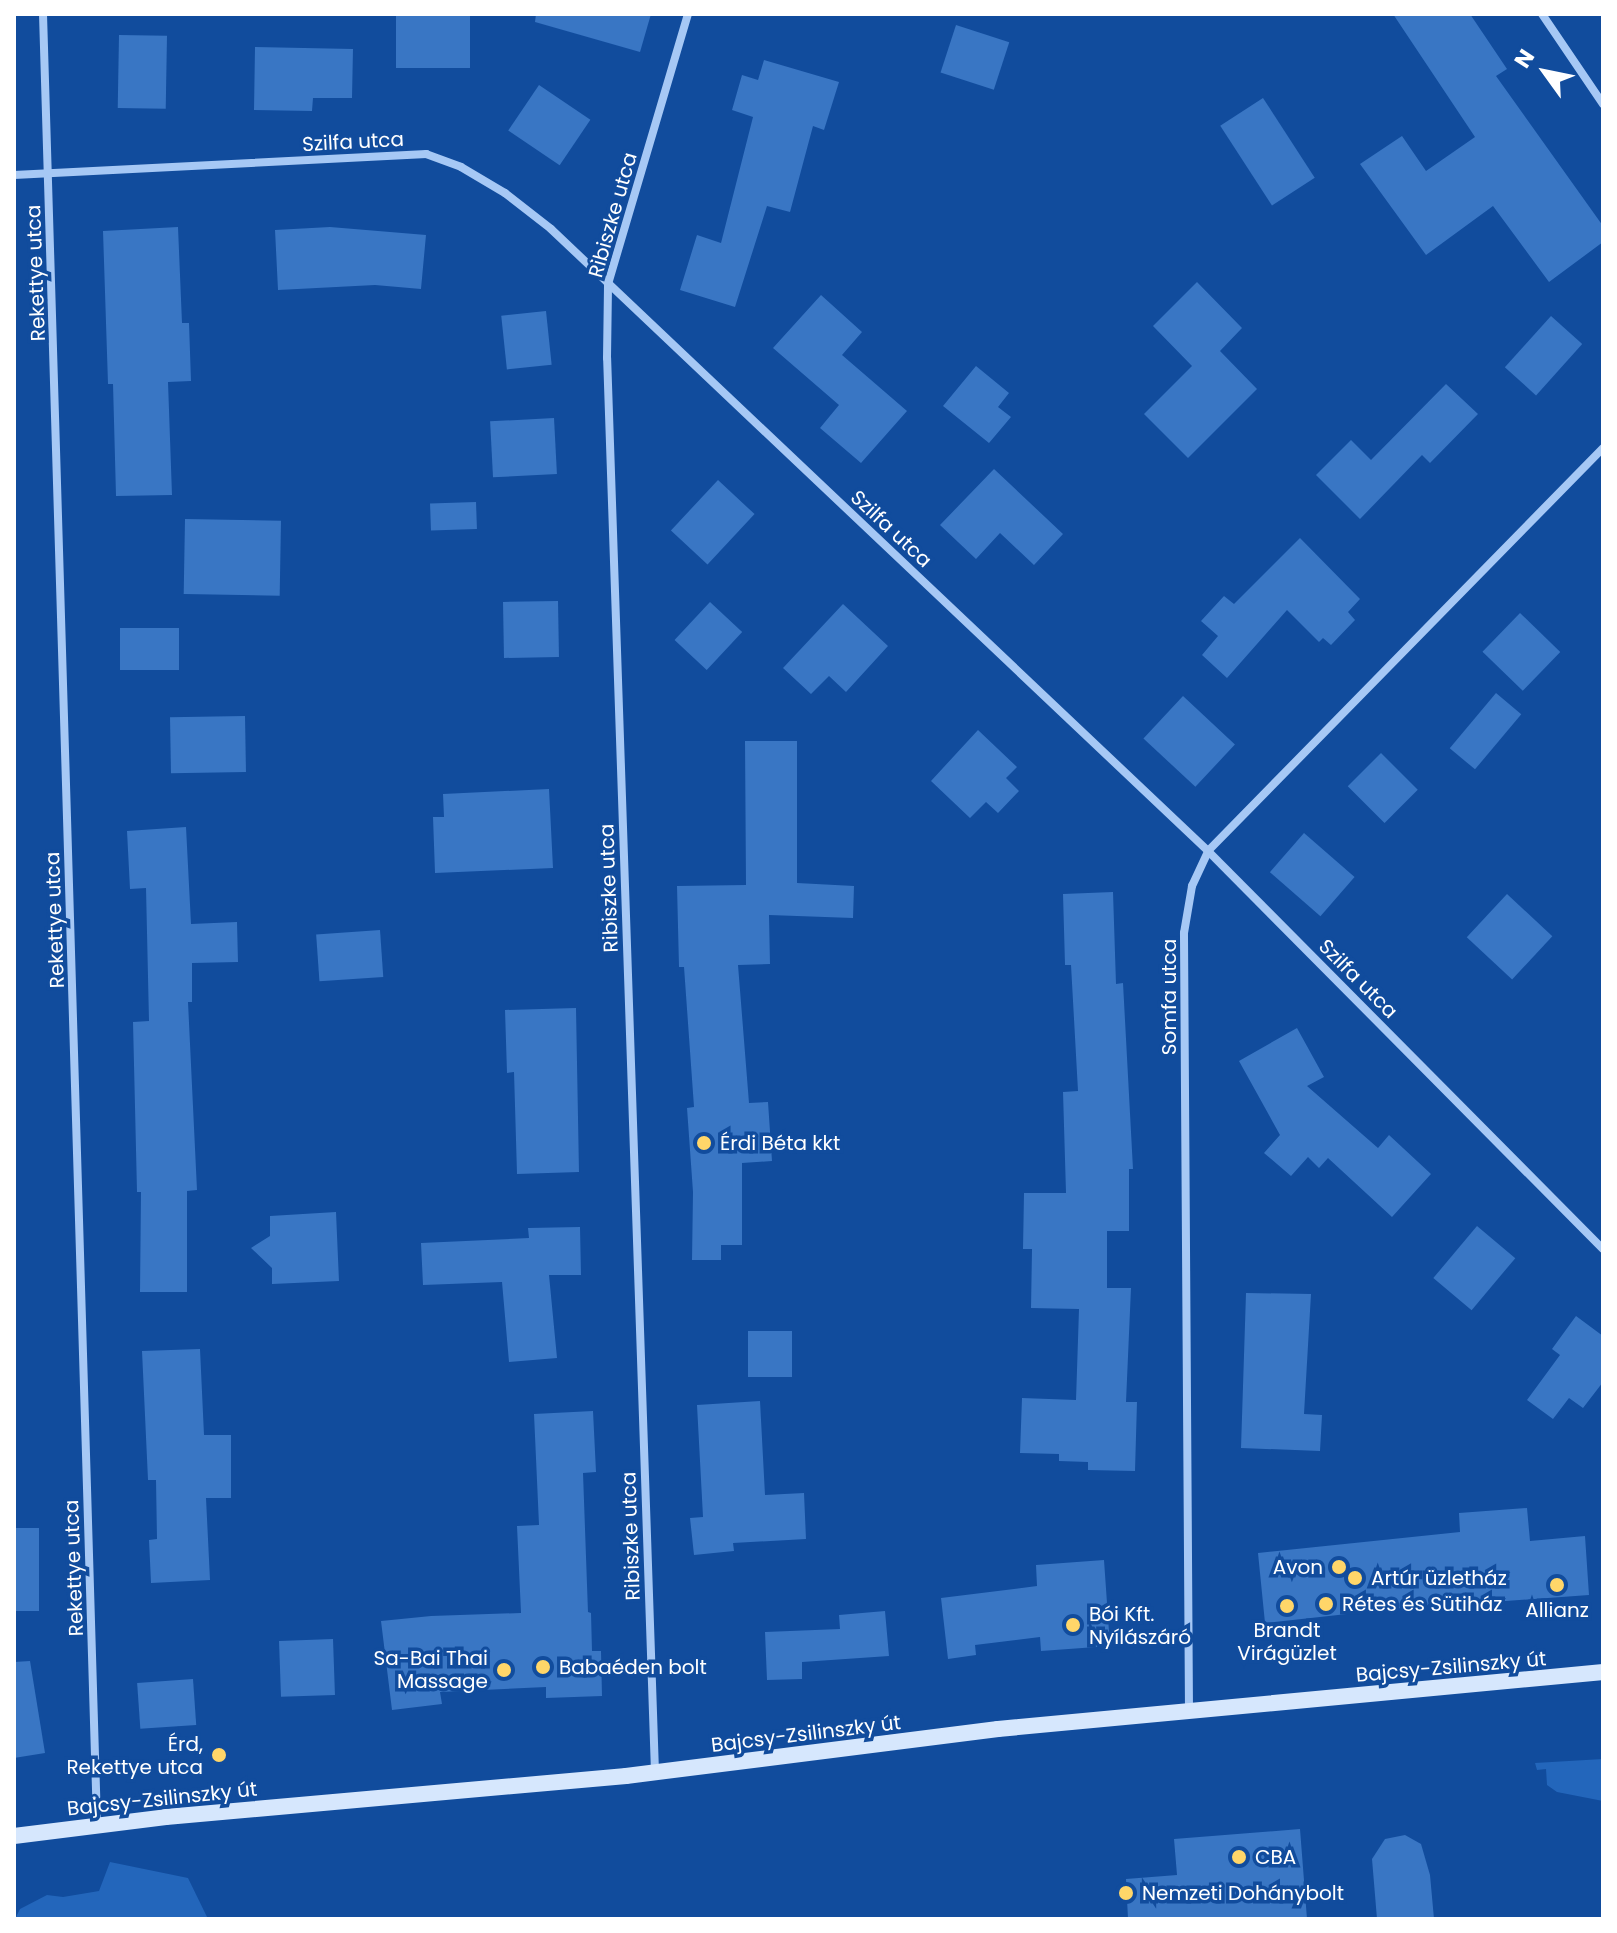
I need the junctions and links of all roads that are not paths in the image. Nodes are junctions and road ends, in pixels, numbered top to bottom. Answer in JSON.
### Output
{"nodes":[{"id":1,"x":43,"y":14,"type":"edge"},
{"id":2,"x":688,"y":14,"type":"edge"},
{"id":3,"x":1542,"y":14,"type":"edge"},
{"id":4,"x":1603,"y":104,"type":"edge"},
{"id":5,"x":48,"y":174,"type":"junction"},
{"id":6,"x":14,"y":175,"type":"edge"},
{"id":7,"x":608,"y":284,"type":"junction"},
{"id":8,"x":1603,"y":448,"type":"edge"},
{"id":9,"x":1208,"y":851,"type":"junction"},
{"id":10,"x":1603,"y":1249,"type":"edge"},
{"id":11,"x":1603,"y":1672,"type":"edge"},
{"id":12,"x":1189,"y":1711,"type":"junction"},
{"id":13,"x":655,"y":1773,"type":"junction"},
{"id":14,"x":97,"y":1826,"type":"junction"},
{"id":15,"x":14,"y":1836,"type":"edge"}],
"edges":[{"from":1,"to":5,"type":"street","name":"Rekettye utca"},
{"from":2,"to":7,"type":"street","name":"Ribiszke utca"},
{"from":3,"to":4,"type":"street"},
{"from":5,"to":6,"type":"street","name":"Szilfa utca"},
{"from":5,"to":7,"type":"street","name":"Szilfa utca"},
{"from":5,"to":14,"type":"street","name":"Rekettye utca"},
{"from":7,"to":9,"type":"street","name":"Szilfa utca"},
{"from":7,"to":13,"type":"street","name":"Ribiszke utca"},
{"from":8,"to":9,"type":"street","name":"Somfa utca"},
{"from":9,"to":10,"type":"street","name":"Szilfa utca"},
{"from":9,"to":12,"type":"street","name":"Somfa utca"},
{"from":11,"to":12,"type":"main road","name":"Bajcsy-Zsilinszky út"},
{"from":12,"to":13,"type":"main road","name":"Bajcsy-Zsilinszky út"},
{"from":13,"to":14,"type":"main road","name":"Bajcsy-Zsilinszky út"},
{"from":14,"to":15,"type":"main road","name":"Bajcsy-Zsilinszky út"}]}
